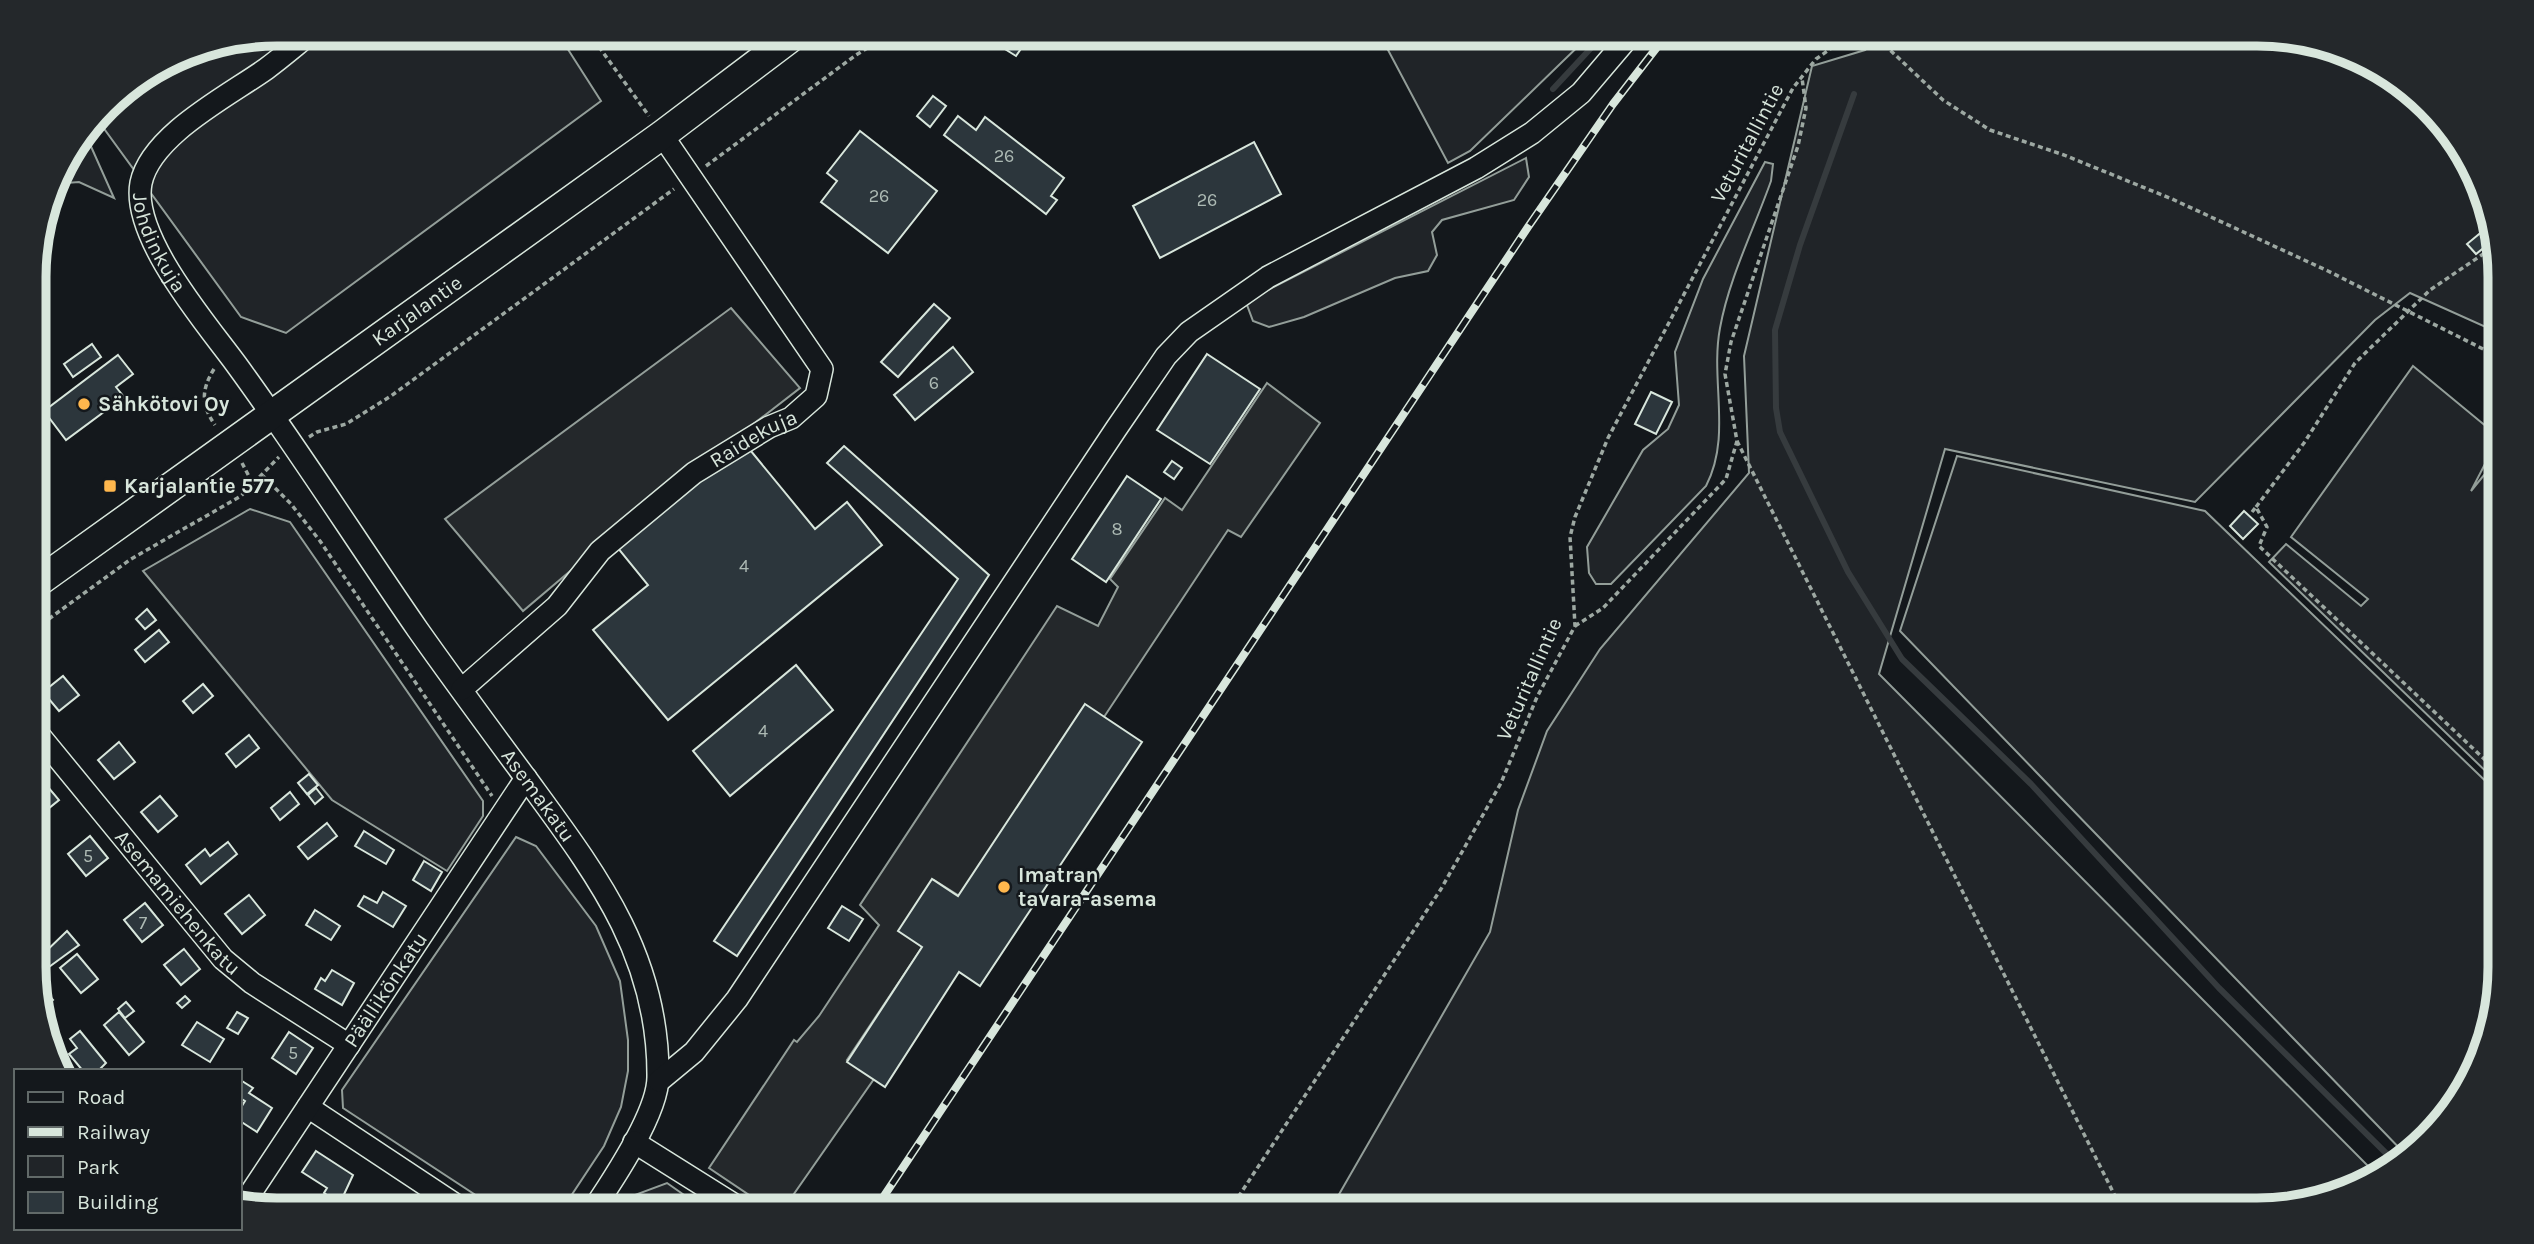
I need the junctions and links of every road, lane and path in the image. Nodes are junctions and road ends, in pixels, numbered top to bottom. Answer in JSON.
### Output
{"nodes":[{"id":1,"x":295,"y":46,"type":"edge"},
{"id":2,"x":598,"y":46,"type":"edge"},
{"id":3,"x":780,"y":46,"type":"edge"},
{"id":4,"x":871,"y":46,"type":"edge"},
{"id":5,"x":1621,"y":46,"type":"edge"},
{"id":6,"x":1834,"y":46,"type":"edge"},
{"id":7,"x":1886,"y":46,"type":"edge"},
{"id":8,"x":1801,"y":77,"type":"junction"},
{"id":9,"x":662,"y":135,"type":"junction"},
{"id":10,"x":690,"y":178,"type":"junction"},
{"id":11,"x":2487,"y":251,"type":"edge"},
{"id":12,"x":2407,"y":310,"type":"junction"},
{"id":13,"x":224,"y":348,"type":"junction"},
{"id":14,"x":2488,"y":351,"type":"edge"},
{"id":15,"x":274,"y":415,"type":"junction"},
{"id":16,"x":213,"y":422,"type":"dead end"},
{"id":17,"x":317,"y":432,"type":"dead end"},
{"id":18,"x":1737,"y":441,"type":"junction"},
{"id":19,"x":277,"y":459,"type":"dead end"},
{"id":20,"x":241,"y":462,"type":"dead end"},
{"id":21,"x":263,"y":476,"type":"junction"},
{"id":22,"x":254,"y":485,"type":"junction"},
{"id":23,"x":2256,"y":507,"type":"junction"},
{"id":24,"x":2252,"y":512,"type":"dead end"},
{"id":25,"x":46,"y":576,"type":"edge"},
{"id":26,"x":46,"y":621,"type":"edge"},
{"id":27,"x":1575,"y":626,"type":"junction"},
{"id":28,"x":463,"y":689,"type":"junction"},
{"id":29,"x":46,"y":743,"type":"edge"},
{"id":30,"x":2488,"y":763,"type":"edge"},
{"id":31,"x":526,"y":778,"type":"junction"},
{"id":32,"x":503,"y":812,"type":"junction"},
{"id":33,"x":349,"y":1045,"type":"junction"},
{"id":34,"x":659,"y":1082,"type":"junction"},
{"id":35,"x":308,"y":1107,"type":"junction"},
{"id":36,"x":634,"y":1142,"type":"junction"},
{"id":37,"x":248,"y":1197,"type":"edge"},
{"id":38,"x":444,"y":1198,"type":"edge"},
{"id":39,"x":600,"y":1198,"type":"edge"},
{"id":40,"x":723,"y":1198,"type":"edge"},
{"id":41,"x":1237,"y":1198,"type":"edge"},
{"id":42,"x":2116,"y":1198,"type":"edge"}],
"edges":[{"from":1,"to":13,"type":"street","name":"Johdinkuja"},
{"from":2,"to":9,"type":"path"},
{"from":3,"to":9,"type":"main road","name":"Karjalantie"},
{"from":4,"to":10,"type":"path"},
{"from":5,"to":34,"type":"street"},
{"from":6,"to":8,"type":"path","name":"Veturitallintie"},
{"from":7,"to":12,"type":"path"},
{"from":8,"to":18,"type":"path"},
{"from":8,"to":27,"type":"path","name":"Veturitallintie"},
{"from":9,"to":10,"type":"street","name":"Raidekuja"},
{"from":9,"to":15,"type":"main road","name":"Karjalantie"},
{"from":10,"to":17,"type":"path"},
{"from":10,"to":28,"type":"street","name":"Raidekuja"},
{"from":11,"to":12,"type":"path"},
{"from":12,"to":14,"type":"path"},
{"from":12,"to":23,"type":"path"},
{"from":13,"to":15,"type":"street","name":"Johdinkuja"},
{"from":13,"to":16,"type":"path"},
{"from":15,"to":25,"type":"main road","name":"Karjalantie"},
{"from":15,"to":28,"type":"street","name":"Asemakatu"},
{"from":18,"to":27,"type":"path"},
{"from":18,"to":42,"type":"path"},
{"from":19,"to":21,"type":"path"},
{"from":20,"to":22,"type":"path"},
{"from":21,"to":22,"type":"path"},
{"from":21,"to":32,"type":"path"},
{"from":22,"to":26,"type":"path"},
{"from":23,"to":24,"type":"path"},
{"from":23,"to":30,"type":"path"},
{"from":27,"to":41,"type":"path","name":"Veturitallintie"},
{"from":28,"to":31,"type":"street","name":"Asemakatu"},
{"from":29,"to":33,"type":"street","name":"Asemamiehenkatu"},
{"from":31,"to":32,"type":"street","name":"Päällikönkatu"},
{"from":31,"to":34,"type":"street","name":"Asemakatu"},
{"from":32,"to":33,"type":"street","name":"Päällikönkatu"},
{"from":33,"to":35,"type":"street","name":"Päällikönkatu"},
{"from":34,"to":36,"type":"street","name":"Asemakatu"},
{"from":35,"to":37,"type":"street","name":"Päällikönkatu"},
{"from":35,"to":38,"type":"street"},
{"from":36,"to":39,"type":"street","name":"Asemakatu"},
{"from":36,"to":40,"type":"street"}]}
